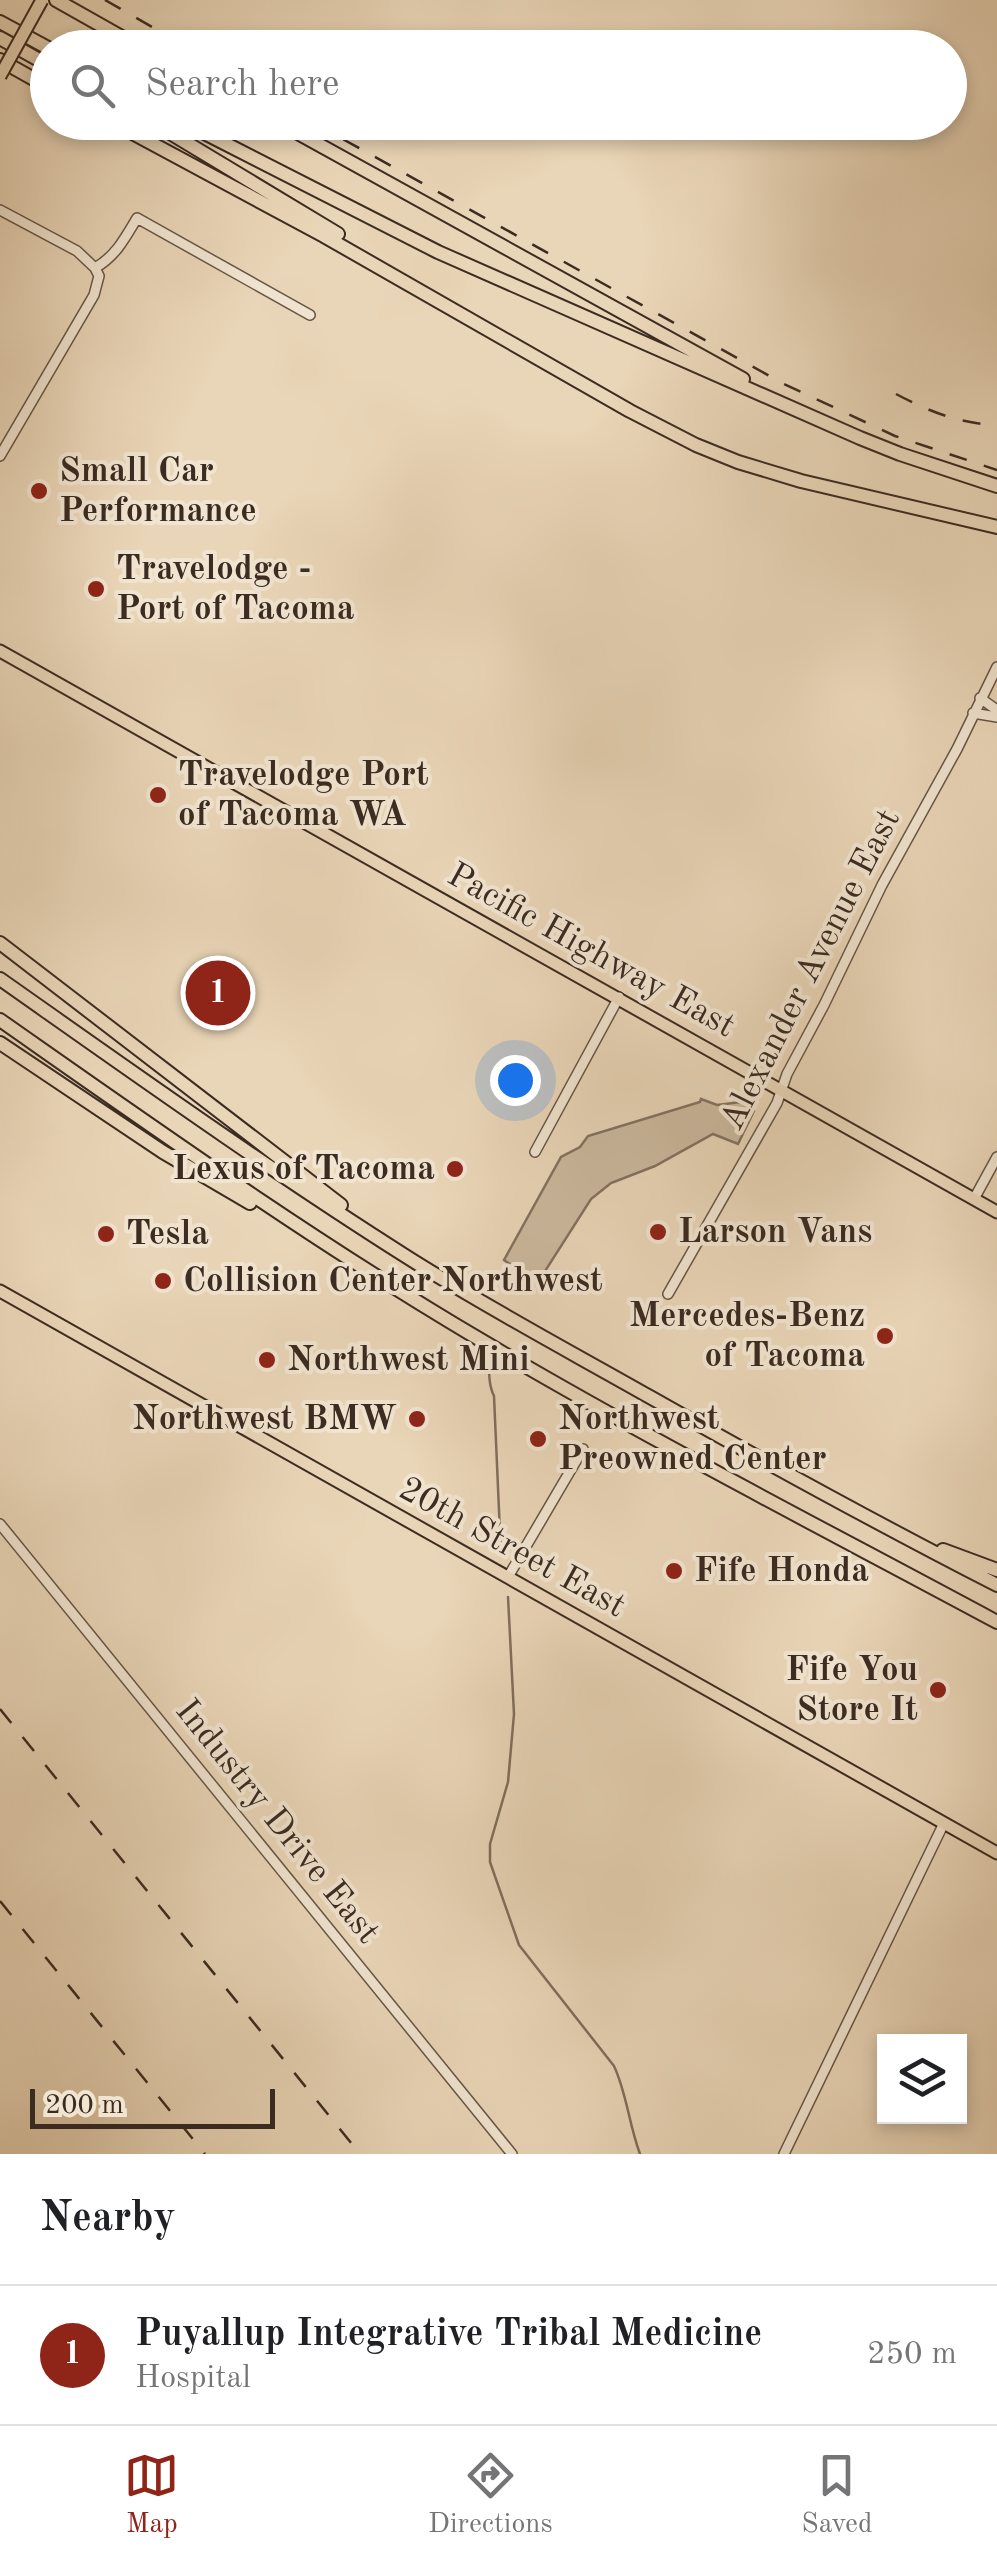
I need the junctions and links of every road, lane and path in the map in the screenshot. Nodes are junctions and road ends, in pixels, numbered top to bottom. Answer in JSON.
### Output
{"nodes":[{"id":1,"x":42,"y":0,"type":"edge"},
{"id":2,"x":56,"y":0,"type":"edge"},
{"id":3,"x":0,"y":22,"type":"edge"},
{"id":4,"x":110,"y":30,"type":"edge"},
{"id":5,"x":0,"y":38,"type":"edge"},
{"id":6,"x":30,"y":38,"type":"edge"},
{"id":7,"x":30,"y":55,"type":"edge"},
{"id":8,"x":0,"y":60,"type":"edge"},
{"id":9,"x":0,"y":76,"type":"edge"},
{"id":10,"x":30,"y":77,"type":"edge"},
{"id":11,"x":145,"y":140,"type":"edge"},
{"id":12,"x":182,"y":140,"type":"edge"},
{"id":13,"x":218,"y":140,"type":"edge"},
{"id":14,"x":311,"y":140,"type":"edge"},
{"id":15,"x":0,"y":210,"type":"edge"},
{"id":16,"x":95,"y":268,"type":"junction"},
{"id":17,"x":310,"y":315,"type":"dead end"},
{"id":18,"x":520,"y":346,"type":"junction"},
{"id":19,"x":830,"y":424,"type":"junction"},
{"id":20,"x":0,"y":456,"type":"edge"},
{"id":21,"x":997,"y":486,"type":"edge"},
{"id":22,"x":997,"y":528,"type":"edge"},
{"id":23,"x":0,"y":651,"type":"edge"},
{"id":24,"x":997,"y":667,"type":"edge"},
{"id":25,"x":980,"y":698,"type":"junction"},
{"id":26,"x":973,"y":713,"type":"junction"},
{"id":27,"x":997,"y":713,"type":"edge"},
{"id":28,"x":0,"y":943,"type":"edge"},
{"id":29,"x":0,"y":980,"type":"edge"},
{"id":30,"x":619,"y":998,"type":"junction"},
{"id":31,"x":0,"y":1020,"type":"edge"},
{"id":32,"x":0,"y":1043,"type":"edge"},
{"id":33,"x":782,"y":1090,"type":"junction"},
{"id":34,"x":535,"y":1152,"type":"dead end"},
{"id":35,"x":997,"y":1157,"type":"edge"},
{"id":36,"x":974,"y":1199,"type":"junction"},
{"id":37,"x":997,"y":1212,"type":"edge"},
{"id":38,"x":288,"y":1220,"type":"junction"},
{"id":39,"x":432,"y":1272,"type":"junction"},
{"id":40,"x":0,"y":1290,"type":"edge"},
{"id":41,"x":668,"y":1294,"type":"dead end"},
{"id":42,"x":583,"y":1449,"type":"dead end"},
{"id":43,"x":0,"y":1524,"type":"edge"},
{"id":44,"x":882,"y":1526,"type":"junction"},
{"id":45,"x":997,"y":1570,"type":"edge"},
{"id":46,"x":508,"y":1577,"type":"junction"},
{"id":47,"x":997,"y":1585,"type":"edge"},
{"id":48,"x":997,"y":1622,"type":"edge"},
{"id":49,"x":944,"y":1823,"type":"junction"},
{"id":50,"x":997,"y":1853,"type":"edge"},
{"id":51,"x":512,"y":2154,"type":"edge"},
{"id":52,"x":784,"y":2154,"type":"edge"}],
"edges":[{"from":1,"to":9,"type":"main road","bridge":true},
{"from":2,"to":4,"type":"highway"},
{"from":3,"to":6,"type":"highway"},
{"from":5,"to":7,"type":"highway"},
{"from":8,"to":10,"type":"highway"},
{"from":11,"to":18,"type":"highway"},
{"from":12,"to":18,"type":"highway"},
{"from":13,"to":19,"type":"highway"},
{"from":14,"to":19,"type":"highway"},
{"from":15,"to":16,"type":"street"},
{"from":16,"to":17,"type":"street"},
{"from":16,"to":20,"type":"street"},
{"from":18,"to":22,"type":"highway"},
{"from":19,"to":21,"type":"highway"},
{"from":23,"to":30,"type":"main road","name":"Pacific Highway East"},
{"from":24,"to":25,"type":"street","name":"Alexander Avenue East"},
{"from":25,"to":26,"type":"street","name":"Alexander Avenue East"},
{"from":25,"to":27,"type":"street"},
{"from":26,"to":27,"type":"street"},
{"from":26,"to":33,"type":"street","name":"Alexander Avenue East"},
{"from":28,"to":39,"type":"highway"},
{"from":29,"to":39,"type":"highway"},
{"from":30,"to":33,"type":"main road","name":"Pacific Highway East"},
{"from":30,"to":34,"type":"street"},
{"from":31,"to":38,"type":"highway"},
{"from":32,"to":38,"type":"highway"},
{"from":33,"to":36,"type":"main road","name":"Pacific Highway East"},
{"from":33,"to":41,"type":"street","name":"Alexander Avenue East"},
{"from":35,"to":36,"type":"street"},
{"from":36,"to":37,"type":"main road","name":"Pacific Highway East"},
{"from":38,"to":48,"type":"highway"},
{"from":39,"to":44,"type":"highway"},
{"from":40,"to":46,"type":"main road","name":"20th Street East"},
{"from":42,"to":46,"type":"street"},
{"from":43,"to":51,"type":"street","name":"Industry Drive East"},
{"from":44,"to":45,"type":"highway"},
{"from":44,"to":47,"type":"highway"},
{"from":46,"to":49,"type":"main road","name":"20th Street East"},
{"from":49,"to":50,"type":"main road","name":"20th Street East"},
{"from":49,"to":52,"type":"street"}]}
